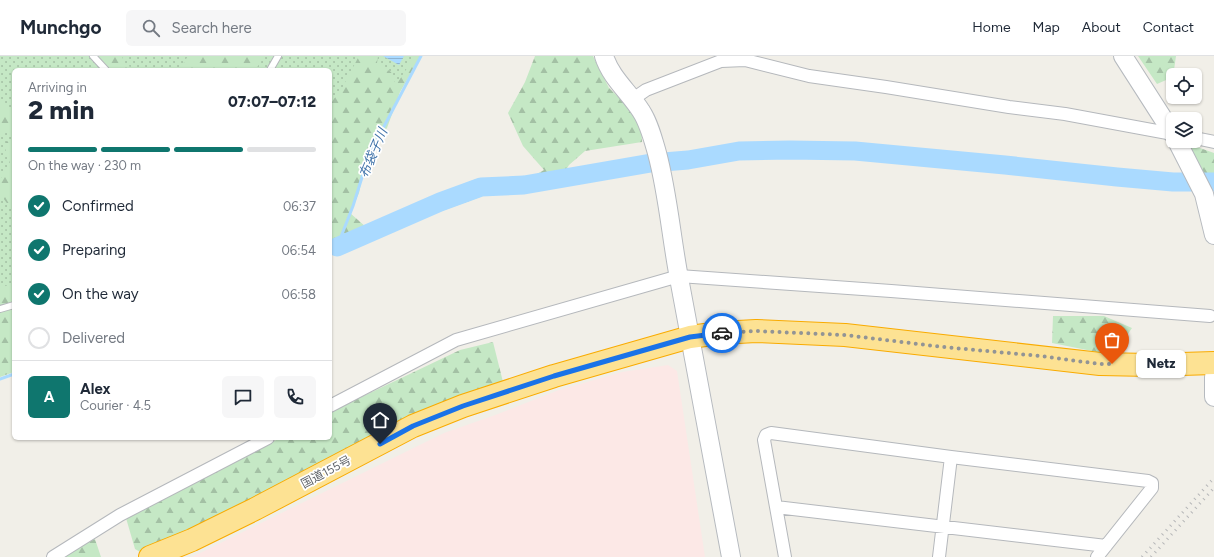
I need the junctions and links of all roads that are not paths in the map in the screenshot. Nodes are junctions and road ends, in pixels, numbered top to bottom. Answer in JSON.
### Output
{"nodes":[{"id":1,"x":93,"y":56,"type":"edge"},
{"id":2,"x":278,"y":56,"type":"edge"},
{"id":3,"x":1123,"y":56,"type":"edge"},
{"id":4,"x":605,"y":57,"type":"edge"},
{"id":5,"x":104,"y":68,"type":"edge"},
{"id":6,"x":271,"y":68,"type":"edge"},
{"id":7,"x":633,"y":99,"type":"junction"},
{"id":8,"x":1166,"y":123,"type":"edge"},
{"id":9,"x":1166,"y":133,"type":"edge"},
{"id":10,"x":1202,"y":139,"type":"edge"},
{"id":11,"x":1214,"y":142,"type":"edge"},
{"id":12,"x":1180,"y":148,"type":"edge"},
{"id":13,"x":1214,"y":235,"type":"edge"},
{"id":14,"x":679,"y":276,"type":"junction"},
{"id":15,"x":12,"y":306,"type":"edge"},
{"id":16,"x":0,"y":309,"type":"edge"},
{"id":17,"x":1210,"y":316,"type":"dead end"},
{"id":18,"x":690,"y":337,"type":"junction"},
{"id":19,"x":1214,"y":363,"type":"edge"},
{"id":20,"x":1214,"y":377,"type":"edge"},
{"id":21,"x":1214,"y":397,"type":"edge"},
{"id":22,"x":332,"y":405,"type":"edge"},
{"id":23,"x":264,"y":440,"type":"edge"},
{"id":24,"x":951,"y":457,"type":"junction"},
{"id":25,"x":776,"y":507,"type":"junction"},
{"id":26,"x":943,"y":528,"type":"junction"},
{"id":27,"x":1106,"y":546,"type":"junction"},
{"id":28,"x":53,"y":557,"type":"edge"},
{"id":29,"x":150,"y":557,"type":"edge"},
{"id":30,"x":730,"y":557,"type":"edge"},
{"id":31,"x":785,"y":557,"type":"edge"},
{"id":32,"x":939,"y":557,"type":"edge"},
{"id":33,"x":1097,"y":557,"type":"edge"}],
"edges":[{"from":1,"to":5,"type":"lane"},
{"from":2,"to":6,"type":"lane"},
{"from":3,"to":8,"type":"street"},
{"from":4,"to":7,"type":"street"},
{"from":7,"to":9,"type":"street"},
{"from":7,"to":14,"type":"street"},
{"from":10,"to":11,"type":"street"},
{"from":12,"to":13,"type":"street"},
{"from":14,"to":17,"type":"street"},
{"from":14,"to":18,"type":"street"},
{"from":14,"to":22,"type":"street"},
{"from":15,"to":16,"type":"lane"},
{"from":18,"to":19,"type":"highway","name":"国道155号"},
{"from":18,"to":29,"type":"highway","name":"国道155号"},
{"from":18,"to":30,"type":"street"},
{"from":20,"to":21,"type":"street"},
{"from":23,"to":28,"type":"street"},
{"from":24,"to":25,"type":"street"},
{"from":24,"to":26,"type":"street"},
{"from":24,"to":27,"type":"street"},
{"from":25,"to":26,"type":"street"},
{"from":25,"to":31,"type":"street"},
{"from":26,"to":27,"type":"street"},
{"from":26,"to":32,"type":"street"},
{"from":27,"to":33,"type":"street"}]}
